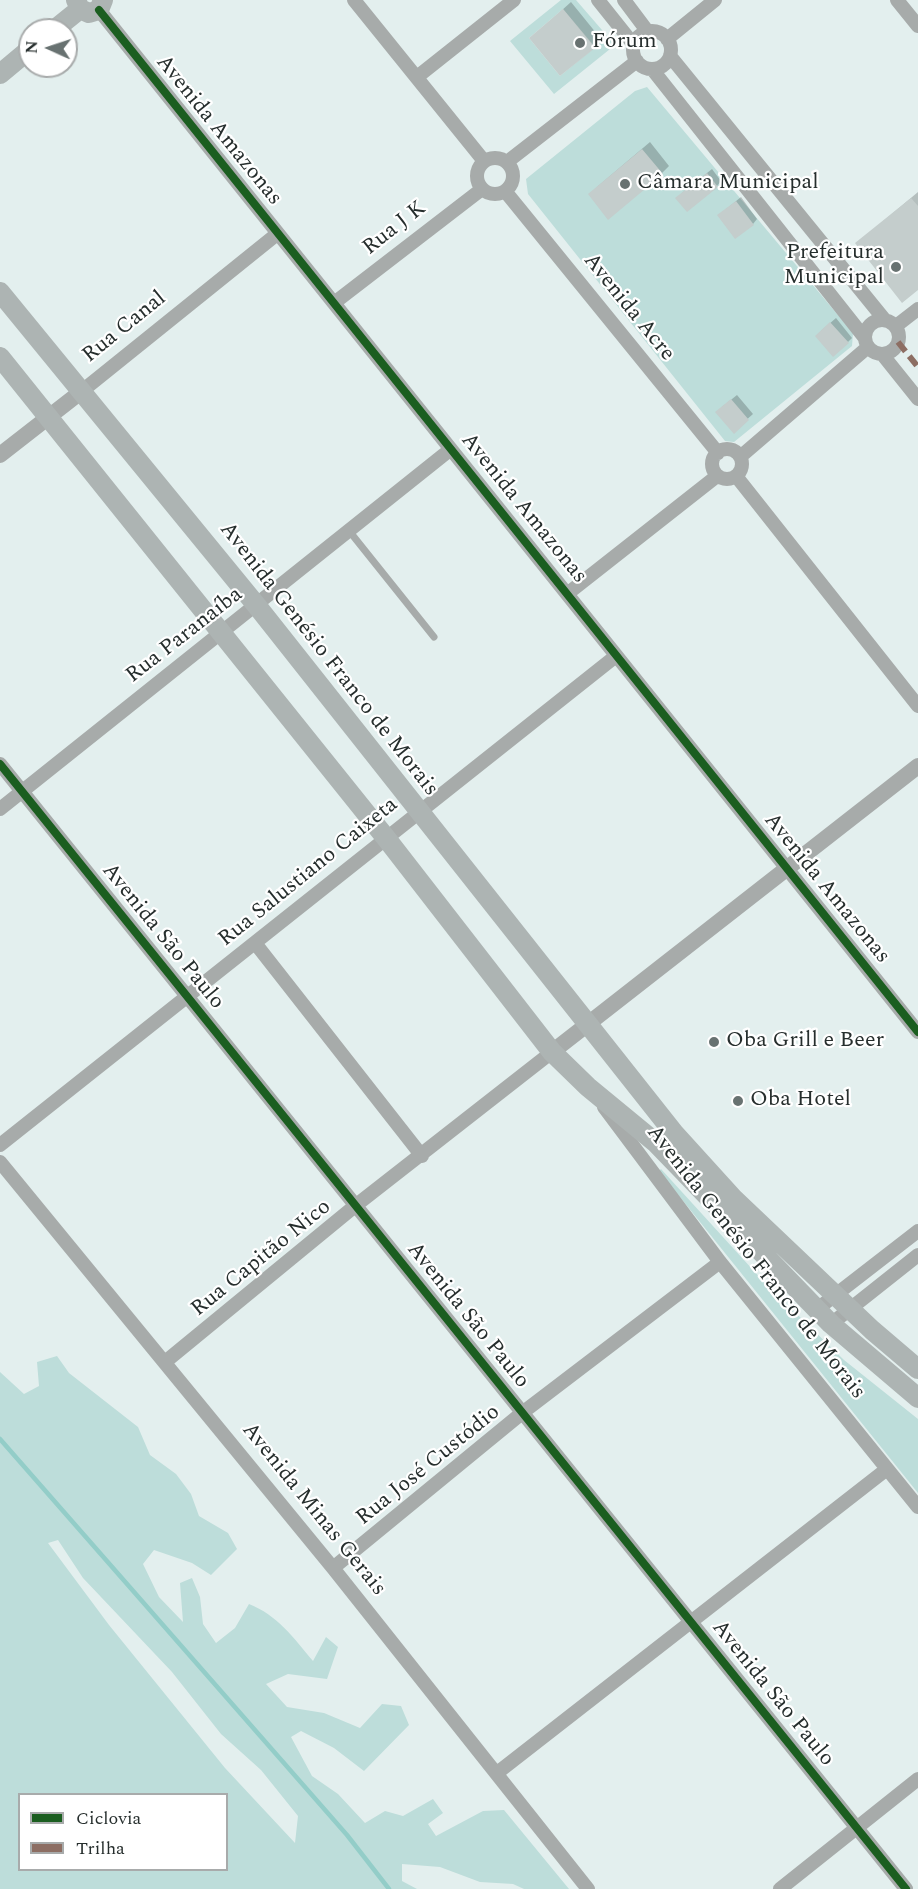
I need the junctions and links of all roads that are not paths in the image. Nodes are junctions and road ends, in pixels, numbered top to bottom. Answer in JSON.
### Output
{"nodes":[{"id":1,"x":354,"y":0,"type":"edge"},
{"id":2,"x":514,"y":0,"type":"edge"},
{"id":3,"x":598,"y":0,"type":"edge"},
{"id":4,"x":624,"y":0,"type":"edge"},
{"id":5,"x":716,"y":0,"type":"edge"},
{"id":6,"x":897,"y":0,"type":"edge"},
{"id":7,"x":89,"y":5,"type":"edge"},
{"id":8,"x":71,"y":18,"type":"edge"},
{"id":9,"x":918,"y":26,"type":"edge"},
{"id":10,"x":648,"y":32,"type":"junction"},
{"id":11,"x":667,"y":39,"type":"junction"},
{"id":12,"x":634,"y":45,"type":"junction"},
{"id":13,"x":670,"y":56,"type":"junction"},
{"id":14,"x":18,"y":60,"type":"edge"},
{"id":15,"x":637,"y":61,"type":"junction"},
{"id":16,"x":652,"y":69,"type":"junction"},
{"id":17,"x":0,"y":74,"type":"edge"},
{"id":18,"x":417,"y":77,"type":"junction"},
{"id":19,"x":484,"y":161,"type":"junction"},
{"id":20,"x":507,"y":162,"type":"junction"},
{"id":21,"x":482,"y":189,"type":"junction"},
{"id":22,"x":506,"y":191,"type":"junction"},
{"id":23,"x":278,"y":234,"type":"junction"},
{"id":24,"x":0,"y":292,"type":"edge"},
{"id":25,"x":334,"y":303,"type":"junction"},
{"id":26,"x":918,"y":309,"type":"edge"},
{"id":27,"x":890,"y":323,"type":"junction"},
{"id":28,"x":866,"y":342,"type":"junction"},
{"id":29,"x":882,"y":354,"type":"junction"},
{"id":30,"x":0,"y":357,"type":"edge"},
{"id":31,"x":82,"y":391,"type":"junction"},
{"id":32,"x":918,"y":399,"type":"edge"},
{"id":33,"x":48,"y":418,"type":"junction"},
{"id":34,"x":451,"y":449,"type":"junction"},
{"id":35,"x":718,"y":453,"type":"junction"},
{"id":36,"x":0,"y":455,"type":"edge"},
{"id":37,"x":740,"y":458,"type":"junction"},
{"id":38,"x":717,"y":476,"type":"junction"},
{"id":39,"x":736,"y":476,"type":"junction"},
{"id":40,"x":350,"y":532,"type":"junction"},
{"id":41,"x":567,"y":594,"type":"junction"},
{"id":42,"x":256,"y":606,"type":"junction"},
{"id":43,"x":220,"y":633,"type":"junction"},
{"id":44,"x":434,"y":637,"type":"dead end"},
{"id":45,"x":616,"y":656,"type":"junction"},
{"id":46,"x":918,"y":706,"type":"edge"},
{"id":47,"x":0,"y":764,"type":"edge"},
{"id":48,"x":918,"y":766,"type":"edge"},
{"id":49,"x":22,"y":792,"type":"junction"},
{"id":50,"x":0,"y":809,"type":"edge"},
{"id":51,"x":418,"y":812,"type":"junction"},
{"id":52,"x":386,"y":838,"type":"junction"},
{"id":53,"x":786,"y":869,"type":"junction"},
{"id":54,"x":255,"y":943,"type":"junction"},
{"id":55,"x":188,"y":996,"type":"junction"},
{"id":56,"x":588,"y":1024,"type":"junction"},
{"id":57,"x":918,"y":1032,"type":"edge"},
{"id":58,"x":552,"y":1052,"type":"junction"},
{"id":59,"x":588,"y":1086,"type":"junction"},
{"id":60,"x":0,"y":1145,"type":"edge"},
{"id":61,"x":422,"y":1156,"type":"junction"},
{"id":62,"x":0,"y":1162,"type":"edge"},
{"id":63,"x":355,"y":1206,"type":"junction"},
{"id":64,"x":918,"y":1231,"type":"edge"},
{"id":65,"x":918,"y":1254,"type":"edge"},
{"id":66,"x":720,"y":1262,"type":"junction"},
{"id":67,"x":842,"y":1301,"type":"junction"},
{"id":68,"x":816,"y":1310,"type":"junction"},
{"id":69,"x":831,"y":1324,"type":"junction"},
{"id":70,"x":165,"y":1362,"type":"junction"},
{"id":71,"x":918,"y":1369,"type":"edge"},
{"id":72,"x":918,"y":1398,"type":"edge"},
{"id":73,"x":522,"y":1413,"type":"junction"},
{"id":74,"x":887,"y":1469,"type":"junction"},
{"id":75,"x":918,"y":1507,"type":"edge"},
{"id":76,"x":333,"y":1568,"type":"junction"},
{"id":77,"x":692,"y":1624,"type":"junction"},
{"id":78,"x":497,"y":1773,"type":"junction"},
{"id":79,"x":918,"y":1779,"type":"edge"},
{"id":80,"x":858,"y":1828,"type":"junction"},
{"id":81,"x":588,"y":1889,"type":"edge"},
{"id":82,"x":780,"y":1889,"type":"edge"},
{"id":83,"x":906,"y":1889,"type":"edge"}],
"edges":[{"from":1,"to":18,"type":"street"},
{"from":2,"to":18,"type":"street"},
{"from":3,"to":12,"type":"street"},
{"from":4,"to":10,"type":"street"},
{"from":5,"to":11,"type":"street"},
{"from":6,"to":9,"type":"street"},
{"from":7,"to":8,"type":"main road"},
{"from":7,"to":23,"type":"street","name":"Avenida Amazonas"},
{"from":10,"to":11,"type":"street"},
{"from":10,"to":12,"type":"street"},
{"from":11,"to":13,"type":"street"},
{"from":12,"to":15,"type":"street"},
{"from":13,"to":16,"type":"street"},
{"from":13,"to":27,"type":"street"},
{"from":14,"to":17,"type":"main road"},
{"from":15,"to":16,"type":"street"},
{"from":15,"to":20,"type":"street"},
{"from":16,"to":28,"type":"street"},
{"from":18,"to":19,"type":"street"},
{"from":19,"to":20,"type":"street"},
{"from":19,"to":21,"type":"street"},
{"from":20,"to":22,"type":"street"},
{"from":21,"to":22,"type":"street"},
{"from":21,"to":25,"type":"street","name":"Rua J K"},
{"from":22,"to":35,"type":"street","name":"Avenida Acre"},
{"from":23,"to":25,"type":"street","name":"Avenida Amazonas"},
{"from":23,"to":31,"type":"street","name":"Rua Canal"},
{"from":24,"to":31,"type":"main road","name":"Avenida Genésio Franco de Morais"},
{"from":25,"to":34,"type":"street","name":"Avenida Amazonas"},
{"from":26,"to":27,"type":"street"},
{"from":27,"to":28,"type":"street"},
{"from":27,"to":29,"type":"street"},
{"from":28,"to":29,"type":"street"},
{"from":28,"to":37,"type":"street"},
{"from":29,"to":32,"type":"street"},
{"from":30,"to":33,"type":"main road","name":"Avenida Genésio Franco de Morais"},
{"from":31,"to":33,"type":"street","name":"Rua Canal"},
{"from":31,"to":42,"type":"main road","name":"Avenida Genésio Franco de Morais"},
{"from":33,"to":36,"type":"street","name":"Rua Canal"},
{"from":33,"to":43,"type":"main road","name":"Avenida Genésio Franco de Morais"},
{"from":34,"to":40,"type":"street","name":"Rua Paranaíba"},
{"from":34,"to":41,"type":"street","name":"Avenida Amazonas"},
{"from":35,"to":37,"type":"street"},
{"from":35,"to":38,"type":"street"},
{"from":37,"to":39,"type":"street"},
{"from":38,"to":39,"type":"street"},
{"from":38,"to":41,"type":"street"},
{"from":39,"to":46,"type":"street"},
{"from":40,"to":42,"type":"street","name":"Rua Paranaíba"},
{"from":40,"to":44,"type":"lane"},
{"from":41,"to":45,"type":"street","name":"Avenida Amazonas"},
{"from":42,"to":43,"type":"street","name":"Rua Paranaíba"},
{"from":42,"to":51,"type":"main road","name":"Avenida Genésio Franco de Morais"},
{"from":43,"to":49,"type":"street","name":"Rua Paranaíba"},
{"from":43,"to":52,"type":"main road","name":"Avenida Genésio Franco de Morais"},
{"from":45,"to":51,"type":"street","name":"Rua Salustiano Caixeta"},
{"from":45,"to":53,"type":"street","name":"Avenida Amazonas"},
{"from":47,"to":49,"type":"street","name":"Avenida São Paulo"},
{"from":48,"to":53,"type":"street"},
{"from":49,"to":50,"type":"street","name":"Rua Paranaíba"},
{"from":49,"to":55,"type":"street","name":"Avenida São Paulo"},
{"from":51,"to":52,"type":"street","name":"Rua Salustiano Caixeta"},
{"from":51,"to":56,"type":"main road","name":"Avenida Genésio Franco de Morais"},
{"from":52,"to":54,"type":"street","name":"Rua Salustiano Caixeta"},
{"from":52,"to":58,"type":"main road","name":"Avenida Genésio Franco de Morais"},
{"from":53,"to":56,"type":"street"},
{"from":53,"to":57,"type":"street","name":"Avenida Amazonas"},
{"from":54,"to":55,"type":"street","name":"Rua Salustiano Caixeta"},
{"from":54,"to":61,"type":"street"},
{"from":55,"to":60,"type":"street","name":"Rua Salustiano Caixeta"},
{"from":55,"to":63,"type":"street","name":"Avenida São Paulo"},
{"from":56,"to":58,"type":"street"},
{"from":56,"to":67,"type":"main road","name":"Avenida Genésio Franco de Morais"},
{"from":58,"to":59,"type":"main road","name":"Avenida Genésio Franco de Morais"},
{"from":58,"to":61,"type":"street","name":"Rua Capitão Nico"},
{"from":59,"to":66,"type":"street","name":"Avenida Genésio Franco de Morais"},
{"from":59,"to":68,"type":"main road"},
{"from":61,"to":63,"type":"street","name":"Rua Capitão Nico"},
{"from":62,"to":70,"type":"street","name":"Avenida Minas Gerais"},
{"from":63,"to":70,"type":"street","name":"Rua Capitão Nico"},
{"from":63,"to":73,"type":"street","name":"Avenida São Paulo"},
{"from":64,"to":67,"type":"street"},
{"from":65,"to":67,"type":"street"},
{"from":66,"to":73,"type":"street","name":"Rua José Custódio"},
{"from":66,"to":74,"type":"street","name":"Avenida Genésio Franco de Morais"},
{"from":67,"to":68,"type":"street"},
{"from":67,"to":69,"type":"street"},
{"from":67,"to":71,"type":"main road","name":"Avenida Genésio Franco de Morais"},
{"from":68,"to":69,"type":"main road"},
{"from":69,"to":72,"type":"main road"},
{"from":70,"to":76,"type":"street","name":"Avenida Minas Gerais"},
{"from":73,"to":76,"type":"street","name":"Rua José Custódio"},
{"from":73,"to":77,"type":"street","name":"Avenida São Paulo"},
{"from":74,"to":75,"type":"street","name":"Avenida Genésio Franco de Morais"},
{"from":74,"to":77,"type":"street"},
{"from":76,"to":78,"type":"street","name":"Avenida Minas Gerais"},
{"from":77,"to":78,"type":"street"},
{"from":77,"to":80,"type":"street","name":"Avenida São Paulo"},
{"from":78,"to":81,"type":"street","name":"Avenida Minas Gerais"},
{"from":79,"to":80,"type":"street"},
{"from":80,"to":82,"type":"street"},
{"from":80,"to":83,"type":"street","name":"Avenida São Paulo"}]}
